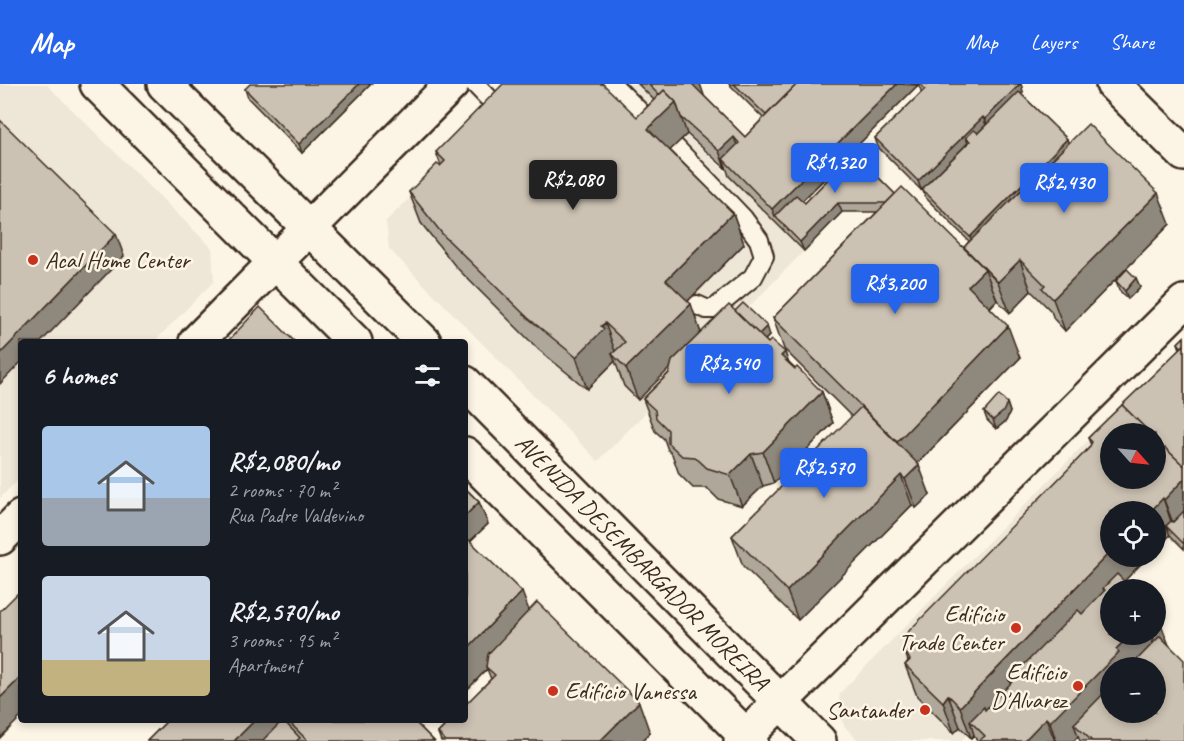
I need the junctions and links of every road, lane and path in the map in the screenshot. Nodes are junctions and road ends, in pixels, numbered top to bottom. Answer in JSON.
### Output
{"nodes":[{"id":1,"x":97,"y":84,"type":"edge"},
{"id":2,"x":164,"y":84,"type":"edge"},
{"id":3,"x":453,"y":84,"type":"edge"},
{"id":4,"x":475,"y":84,"type":"edge"},
{"id":5,"x":612,"y":84,"type":"edge"},
{"id":6,"x":1113,"y":84,"type":"edge"},
{"id":7,"x":506,"y":116,"type":"edge"},
{"id":8,"x":1184,"y":154,"type":"edge"},
{"id":9,"x":310,"y":228,"type":"junction"},
{"id":10,"x":276,"y":263,"type":"junction"},
{"id":11,"x":1184,"y":302,"type":"edge"},
{"id":12,"x":697,"y":305,"type":"dead end"},
{"id":13,"x":199,"y":339,"type":"edge"},
{"id":14,"x":352,"y":339,"type":"edge"},
{"id":15,"x":421,"y":339,"type":"edge"},
{"id":16,"x":468,"y":386,"type":"edge"},
{"id":17,"x":468,"y":457,"type":"edge"},
{"id":18,"x":18,"y":520,"type":"edge"},
{"id":19,"x":0,"y":538,"type":"edge"},
{"id":20,"x":780,"y":701,"type":"junction"},
{"id":21,"x":746,"y":739,"type":"edge"},
{"id":22,"x":819,"y":741,"type":"edge"}],
"edges":[{"from":1,"to":10,"type":"main road"},
{"from":2,"to":9,"type":"main road"},
{"from":3,"to":9,"type":"main road"},
{"from":4,"to":7,"type":"lane"},
{"from":5,"to":12,"type":"lane"},
{"from":6,"to":8,"type":"main road"},
{"from":9,"to":10,"type":"main road"},
{"from":9,"to":15,"type":"main road"},
{"from":10,"to":13,"type":"main road"},
{"from":10,"to":14,"type":"main road"},
{"from":11,"to":20,"type":"main road"},
{"from":16,"to":20,"type":"main road","name":"AVENIDA DESEMBARGADOR MOREIRA"},
{"from":17,"to":21,"type":"main road","name":"AVENIDA DESEMBARGADOR MOREIRA"},
{"from":18,"to":19,"type":"main road"},
{"from":20,"to":21,"type":"main road"},
{"from":20,"to":22,"type":"main road","name":"AVENIDA DESEMBARGADOR MOREIRA"}]}
